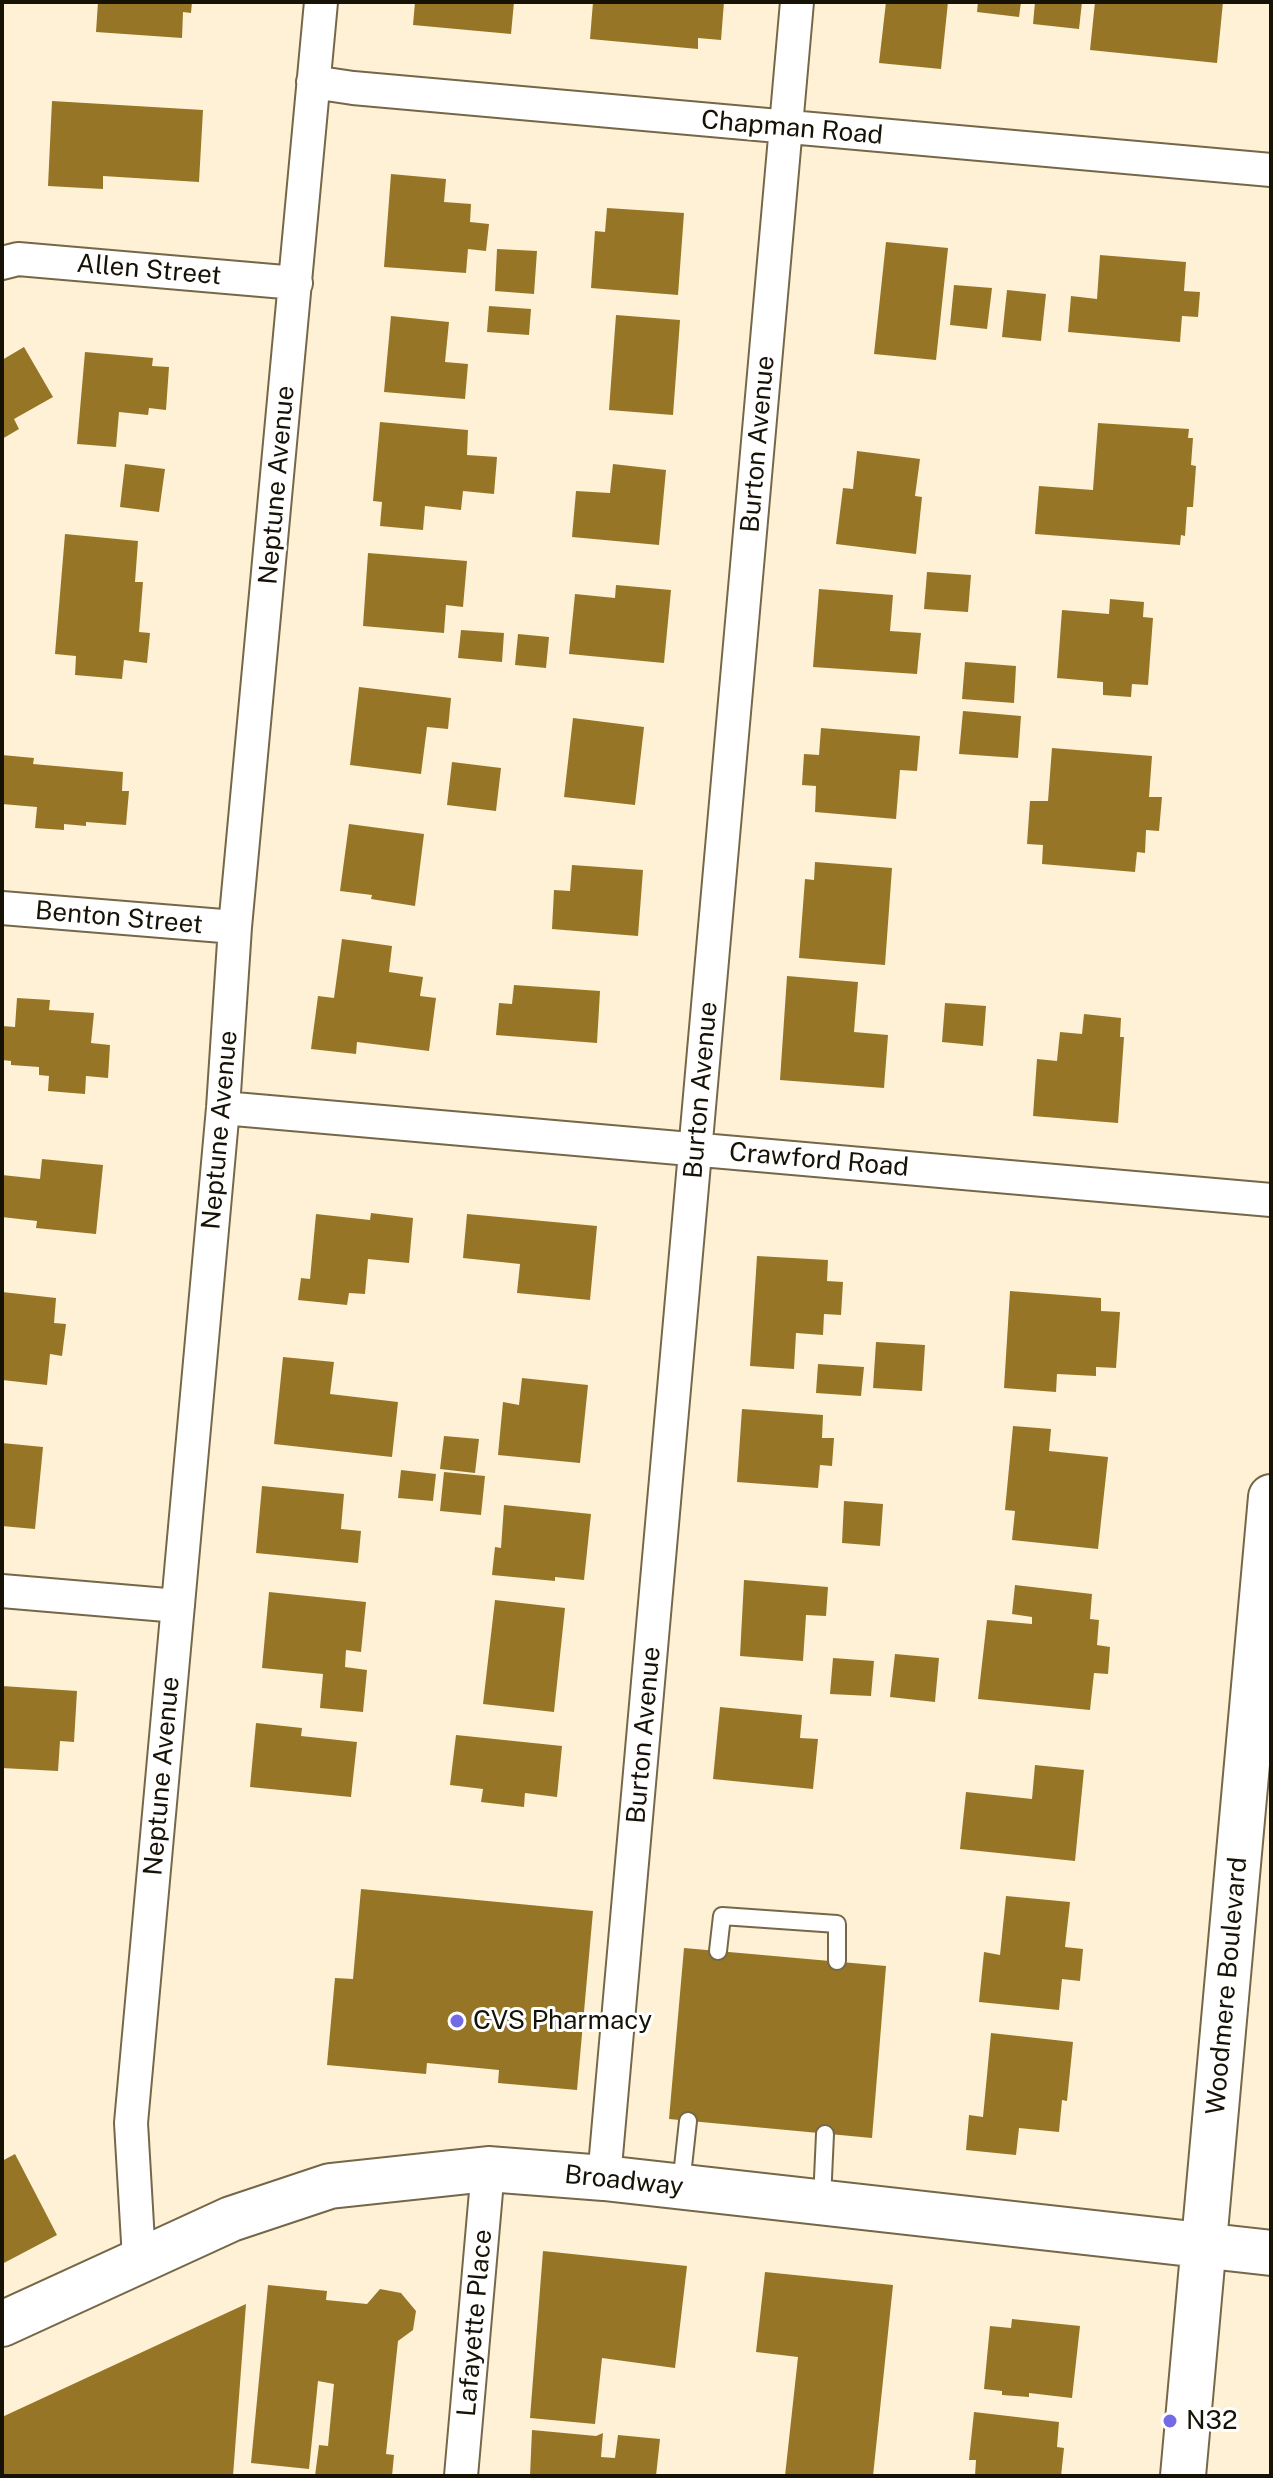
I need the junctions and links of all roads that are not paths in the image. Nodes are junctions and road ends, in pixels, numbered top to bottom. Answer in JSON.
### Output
{"nodes":[{"id":1,"x":321,"y":2,"type":"edge"},
{"id":2,"x":797,"y":2,"type":"edge"},
{"id":3,"x":313,"y":82,"type":"junction"},
{"id":4,"x":786,"y":128,"type":"junction"},
{"id":5,"x":1271,"y":170,"type":"edge"},
{"id":6,"x":2,"y":263,"type":"edge"},
{"id":7,"x":296,"y":283,"type":"junction"},
{"id":8,"x":2,"y":908,"type":"edge"},
{"id":9,"x":235,"y":927,"type":"junction"},
{"id":10,"x":223,"y":1108,"type":"junction"},
{"id":11,"x":695,"y":1149,"type":"junction"},
{"id":12,"x":1271,"y":1200,"type":"edge"},
{"id":13,"x":1271,"y":1497,"type":"edge"},
{"id":14,"x":2,"y":1591,"type":"edge"},
{"id":15,"x":178,"y":1606,"type":"junction"},
{"id":16,"x":718,"y":1951,"type":"dead end"},
{"id":17,"x":837,"y":1961,"type":"dead end"},
{"id":18,"x":688,"y":2121,"type":"dead end"},
{"id":19,"x":825,"y":2134,"type":"dead end"},
{"id":20,"x":488,"y":2169,"type":"junction"},
{"id":21,"x":604,"y":2178,"type":"junction"},
{"id":22,"x":681,"y":2186,"type":"junction"},
{"id":23,"x":822,"y":2202,"type":"junction"},
{"id":24,"x":1204,"y":2245,"type":"junction"},
{"id":25,"x":1271,"y":2253,"type":"edge"},
{"id":26,"x":139,"y":2259,"type":"junction"},
{"id":27,"x":2,"y":2324,"type":"edge"},
{"id":28,"x":461,"y":2476,"type":"edge"},
{"id":29,"x":1183,"y":2476,"type":"edge"}],
"edges":[{"from":1,"to":3,"type":"street","name":"Neptune Avenue"},
{"from":2,"to":4,"type":"street","name":"Burton Avenue"},
{"from":3,"to":4,"type":"street","name":"Chapman Road"},
{"from":3,"to":7,"type":"street","name":"Neptune Avenue"},
{"from":4,"to":5,"type":"street","name":"Chapman Road"},
{"from":4,"to":11,"type":"street","name":"Burton Avenue"},
{"from":6,"to":7,"type":"street","name":"Allen Street"},
{"from":7,"to":9,"type":"street","name":"Neptune Avenue"},
{"from":8,"to":9,"type":"street","name":"Benton Street"},
{"from":9,"to":10,"type":"street","name":"Neptune Avenue"},
{"from":10,"to":11,"type":"street","name":"Crawford Road"},
{"from":10,"to":15,"type":"street","name":"Neptune Avenue"},
{"from":11,"to":12,"type":"street","name":"Crawford Road"},
{"from":11,"to":21,"type":"street","name":"Burton Avenue"},
{"from":13,"to":24,"type":"main road","name":"Woodmere Boulevard"},
{"from":14,"to":15,"type":"street"},
{"from":15,"to":26,"type":"street","name":"Neptune Avenue"},
{"from":16,"to":17,"type":"lane"},
{"from":18,"to":22,"type":"lane"},
{"from":19,"to":23,"type":"lane"},
{"from":20,"to":21,"type":"main road","name":"Broadway"},
{"from":20,"to":26,"type":"main road","name":"Broadway"},
{"from":20,"to":28,"type":"street","name":"Lafayette Place"},
{"from":21,"to":22,"type":"main road","name":"Broadway"},
{"from":22,"to":23,"type":"main road","name":"Broadway"},
{"from":23,"to":24,"type":"main road","name":"Broadway"},
{"from":24,"to":25,"type":"main road","name":"Broadway"},
{"from":24,"to":29,"type":"main road","name":"Woodmere Boulevard"},
{"from":26,"to":27,"type":"main road","name":"Broadway"}]}
